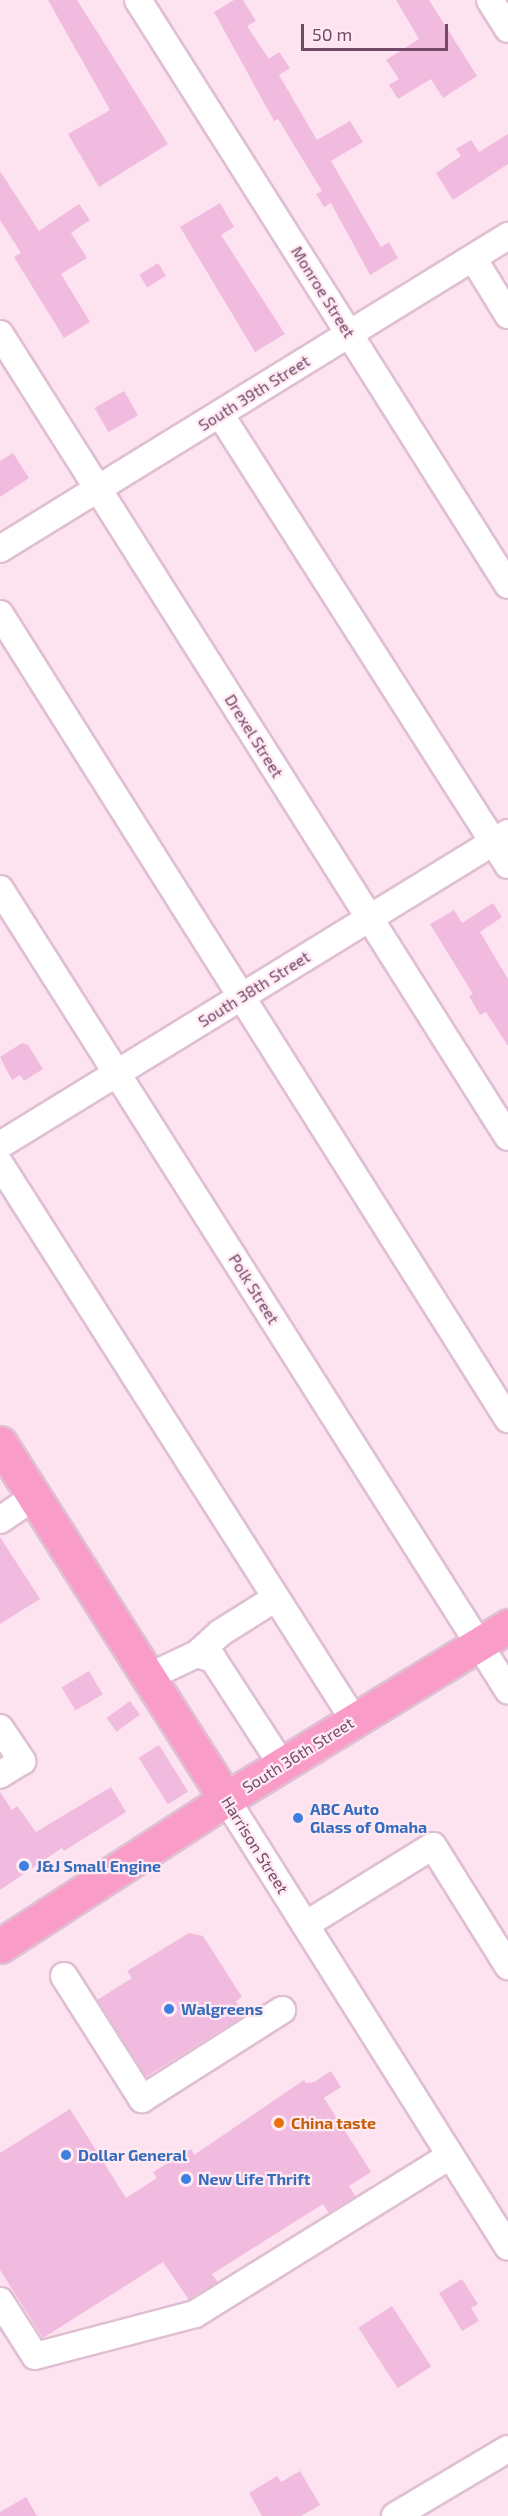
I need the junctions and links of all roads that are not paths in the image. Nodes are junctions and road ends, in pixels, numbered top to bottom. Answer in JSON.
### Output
{"nodes":[{"id":1,"x":138,"y":0,"type":"edge"},
{"id":2,"x":490,"y":0,"type":"edge"},
{"id":3,"x":508,"y":29,"type":"edge"},
{"id":4,"x":508,"y":236,"type":"edge"},
{"id":5,"x":473,"y":258,"type":"junction"},
{"id":6,"x":508,"y":315,"type":"edge"},
{"id":7,"x":0,"y":334,"type":"edge"},
{"id":8,"x":349,"y":334,"type":"junction"},
{"id":9,"x":220,"y":414,"type":"junction"},
{"id":10,"x":97,"y":489,"type":"junction"},
{"id":11,"x":0,"y":549,"type":"edge"},
{"id":12,"x":508,"y":585,"type":"edge"},
{"id":13,"x":0,"y":614,"type":"edge"},
{"id":14,"x":501,"y":837,"type":"edge"},
{"id":15,"x":508,"y":864,"type":"edge"},
{"id":16,"x":0,"y":889,"type":"edge"},
{"id":17,"x":369,"y":918,"type":"junction"},
{"id":18,"x":241,"y":998,"type":"junction"},
{"id":19,"x":116,"y":1074,"type":"junction"},
{"id":20,"x":508,"y":1137,"type":"edge"},
{"id":21,"x":0,"y":1145,"type":"edge"},
{"id":22,"x":0,"y":1164,"type":"edge"},
{"id":23,"x":508,"y":1419,"type":"edge"},
{"id":24,"x":0,"y":1443,"type":"edge"},
{"id":25,"x":34,"y":1497,"type":"junction"},
{"id":26,"x":0,"y":1520,"type":"edge"},
{"id":27,"x":274,"y":1599,"type":"junction"},
{"id":28,"x":508,"y":1626,"type":"edge"},
{"id":29,"x":479,"y":1643,"type":"junction"},
{"id":30,"x":196,"y":1654,"type":"junction"},
{"id":31,"x":148,"y":1677,"type":"junction"},
{"id":32,"x":508,"y":1689,"type":"edge"},
{"id":33,"x":354,"y":1720,"type":"junction"},
{"id":34,"x":0,"y":1728,"type":"edge"},
{"id":35,"x":282,"y":1765,"type":"junction"},
{"id":36,"x":0,"y":1775,"type":"edge"},
{"id":37,"x":226,"y":1799,"type":"junction"},
{"id":38,"x":305,"y":1925,"type":"junction"},
{"id":39,"x":0,"y":1946,"type":"edge"},
{"id":40,"x":508,"y":1966,"type":"edge"},
{"id":41,"x":64,"y":1976,"type":"dead end"},
{"id":42,"x":282,"y":2010,"type":"dead end"},
{"id":43,"x":450,"y":2156,"type":"junction"},
{"id":44,"x":508,"y":2247,"type":"edge"},
{"id":45,"x":0,"y":2301,"type":"edge"},
{"id":46,"x":508,"y":2449,"type":"edge"},
{"id":47,"x":395,"y":2516,"type":"edge"}],
"edges":[{"from":1,"to":8,"type":"street","name":"Monroe Street"},
{"from":2,"to":3,"type":"street"},
{"from":4,"to":5,"type":"street","name":"South 39th Street"},
{"from":5,"to":6,"type":"street"},
{"from":5,"to":8,"type":"street","name":"South 39th Street"},
{"from":7,"to":10,"type":"street","name":"Drexel Street"},
{"from":8,"to":9,"type":"street","name":"South 39th Street"},
{"from":8,"to":12,"type":"street","name":"Monroe Street"},
{"from":9,"to":10,"type":"street","name":"South 39th Street"},
{"from":9,"to":14,"type":"street"},
{"from":10,"to":11,"type":"street","name":"South 39th Street"},
{"from":10,"to":17,"type":"street","name":"Drexel Street"},
{"from":13,"to":18,"type":"street"},
{"from":14,"to":15,"type":"street"},
{"from":14,"to":17,"type":"street","name":"South 38th Street"},
{"from":16,"to":19,"type":"street","name":"Polk Street"},
{"from":17,"to":18,"type":"street","name":"South 38th Street"},
{"from":17,"to":20,"type":"street","name":"Drexel Street"},
{"from":18,"to":19,"type":"street","name":"South 38th Street"},
{"from":18,"to":23,"type":"street"},
{"from":19,"to":21,"type":"street","name":"South 38th Street"},
{"from":19,"to":29,"type":"street","name":"Polk Street"},
{"from":22,"to":27,"type":"street"},
{"from":24,"to":25,"type":"main road","name":"Harrison Street"},
{"from":25,"to":26,"type":"street"},
{"from":25,"to":31,"type":"main road","name":"Harrison Street"},
{"from":27,"to":30,"type":"street"},
{"from":27,"to":33,"type":"street"},
{"from":28,"to":29,"type":"main road","name":"South 36th Street"},
{"from":29,"to":32,"type":"street","name":"Polk Street"},
{"from":29,"to":33,"type":"main road","name":"South 36th Street"},
{"from":30,"to":31,"type":"street"},
{"from":30,"to":35,"type":"street"},
{"from":31,"to":37,"type":"main road","name":"Harrison Street"},
{"from":33,"to":35,"type":"main road","name":"South 36th Street"},
{"from":34,"to":36,"type":"street"},
{"from":35,"to":37,"type":"main road","name":"South 36th Street"},
{"from":37,"to":38,"type":"street","name":"Harrison Street"},
{"from":37,"to":39,"type":"main road","name":"South 36th Street"},
{"from":38,"to":40,"type":"street"},
{"from":38,"to":43,"type":"street","name":"Harrison Street"},
{"from":41,"to":42,"type":"street"},
{"from":43,"to":44,"type":"street","name":"Harrison Street"},
{"from":43,"to":45,"type":"street"},
{"from":46,"to":47,"type":"street"}]}
